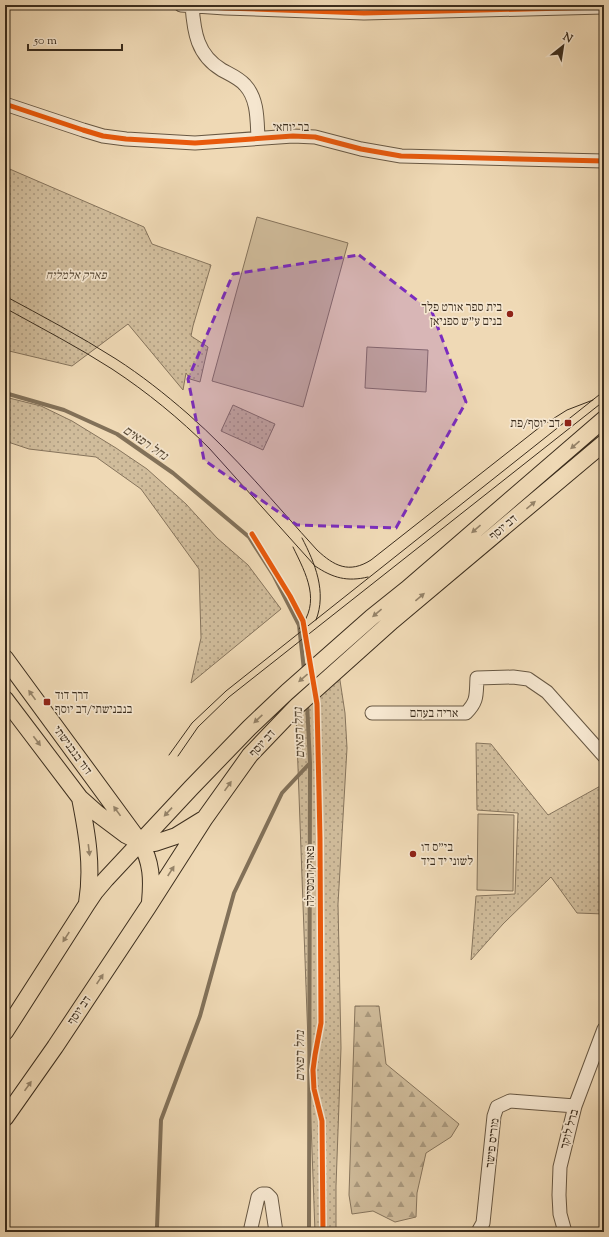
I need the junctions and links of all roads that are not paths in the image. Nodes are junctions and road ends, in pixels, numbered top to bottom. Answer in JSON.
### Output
{"nodes":[{"id":1,"x":187,"y":5,"type":"edge"},
{"id":2,"x":604,"y":7,"type":"edge"},
{"id":3,"x":5,"y":104,"type":"edge"},
{"id":4,"x":258,"y":138,"type":"junction"},
{"id":5,"x":604,"y":161,"type":"edge"},
{"id":6,"x":604,"y":419,"type":"edge"},
{"id":7,"x":604,"y":444,"type":"edge"},
{"id":8,"x":5,"y":658,"type":"edge"},
{"id":9,"x":5,"y":699,"type":"edge"},
{"id":10,"x":372,"y":713,"type":"dead end"},
{"id":11,"x":604,"y":756,"type":"edge"},
{"id":12,"x":80,"y":798,"type":"junction"},
{"id":13,"x":205,"y":818,"type":"junction"},
{"id":14,"x":140,"y":842,"type":"junction"},
{"id":15,"x":87,"y":904,"type":"junction"},
{"id":16,"x":150,"y":904,"type":"junction"},
{"id":17,"x":6,"y":1029,"type":"edge"},
{"id":18,"x":604,"y":1029,"type":"edge"},
{"id":19,"x":575,"y":1106,"type":"junction"},
{"id":20,"x":5,"y":1118,"type":"edge"},
{"id":21,"x":250,"y":1232,"type":"edge"},
{"id":22,"x":276,"y":1232,"type":"edge"},
{"id":23,"x":478,"y":1232,"type":"edge"},
{"id":24,"x":565,"y":1232,"type":"edge"}],
"edges":[{"from":1,"to":2,"type":"street"},
{"from":1,"to":4,"type":"street","name":"בר יוחאי"},
{"from":3,"to":4,"type":"street","name":"בר יוחאי"},
{"from":4,"to":5,"type":"street","name":"בר יוחאי"},
{"from":6,"to":14,"type":"main road","name":"דב יוסף","one_way":true},
{"from":13,"to":7,"type":"main road","name":"דב יוסף","one_way":true},
{"from":14,"to":8,"type":"main road","name":"דוד בנבנישתי","one_way":true},
{"from":9,"to":12,"type":"main road","name":"דוד בנבנישתי","one_way":true},
{"from":10,"to":11,"type":"street","name":"אריה בעהם"},
{"from":12,"to":14,"type":"main road","name":"דוד בנבנישתי"},
{"from":12,"to":15,"type":"main road","one_way":true},
{"from":13,"to":14,"type":"main road","name":"דוד בנבנישתי"},
{"from":16,"to":13,"type":"main road","name":"דב יוסף","one_way":true},
{"from":14,"to":15,"type":"main road","name":"דב יוסף"},
{"from":14,"to":16,"type":"main road","name":"דוד בנבנישתי"},
{"from":15,"to":17,"type":"main road","name":"דב יוסף","one_way":true},
{"from":20,"to":16,"type":"main road","name":"דב יוסף","one_way":true},
{"from":18,"to":19,"type":"street","name":"ברל לוקר"},
{"from":19,"to":23,"type":"street","name":"מוריס פישר"},
{"from":19,"to":24,"type":"street","name":"ברל לוקר"},
{"from":21,"to":22,"type":"street"}]}
